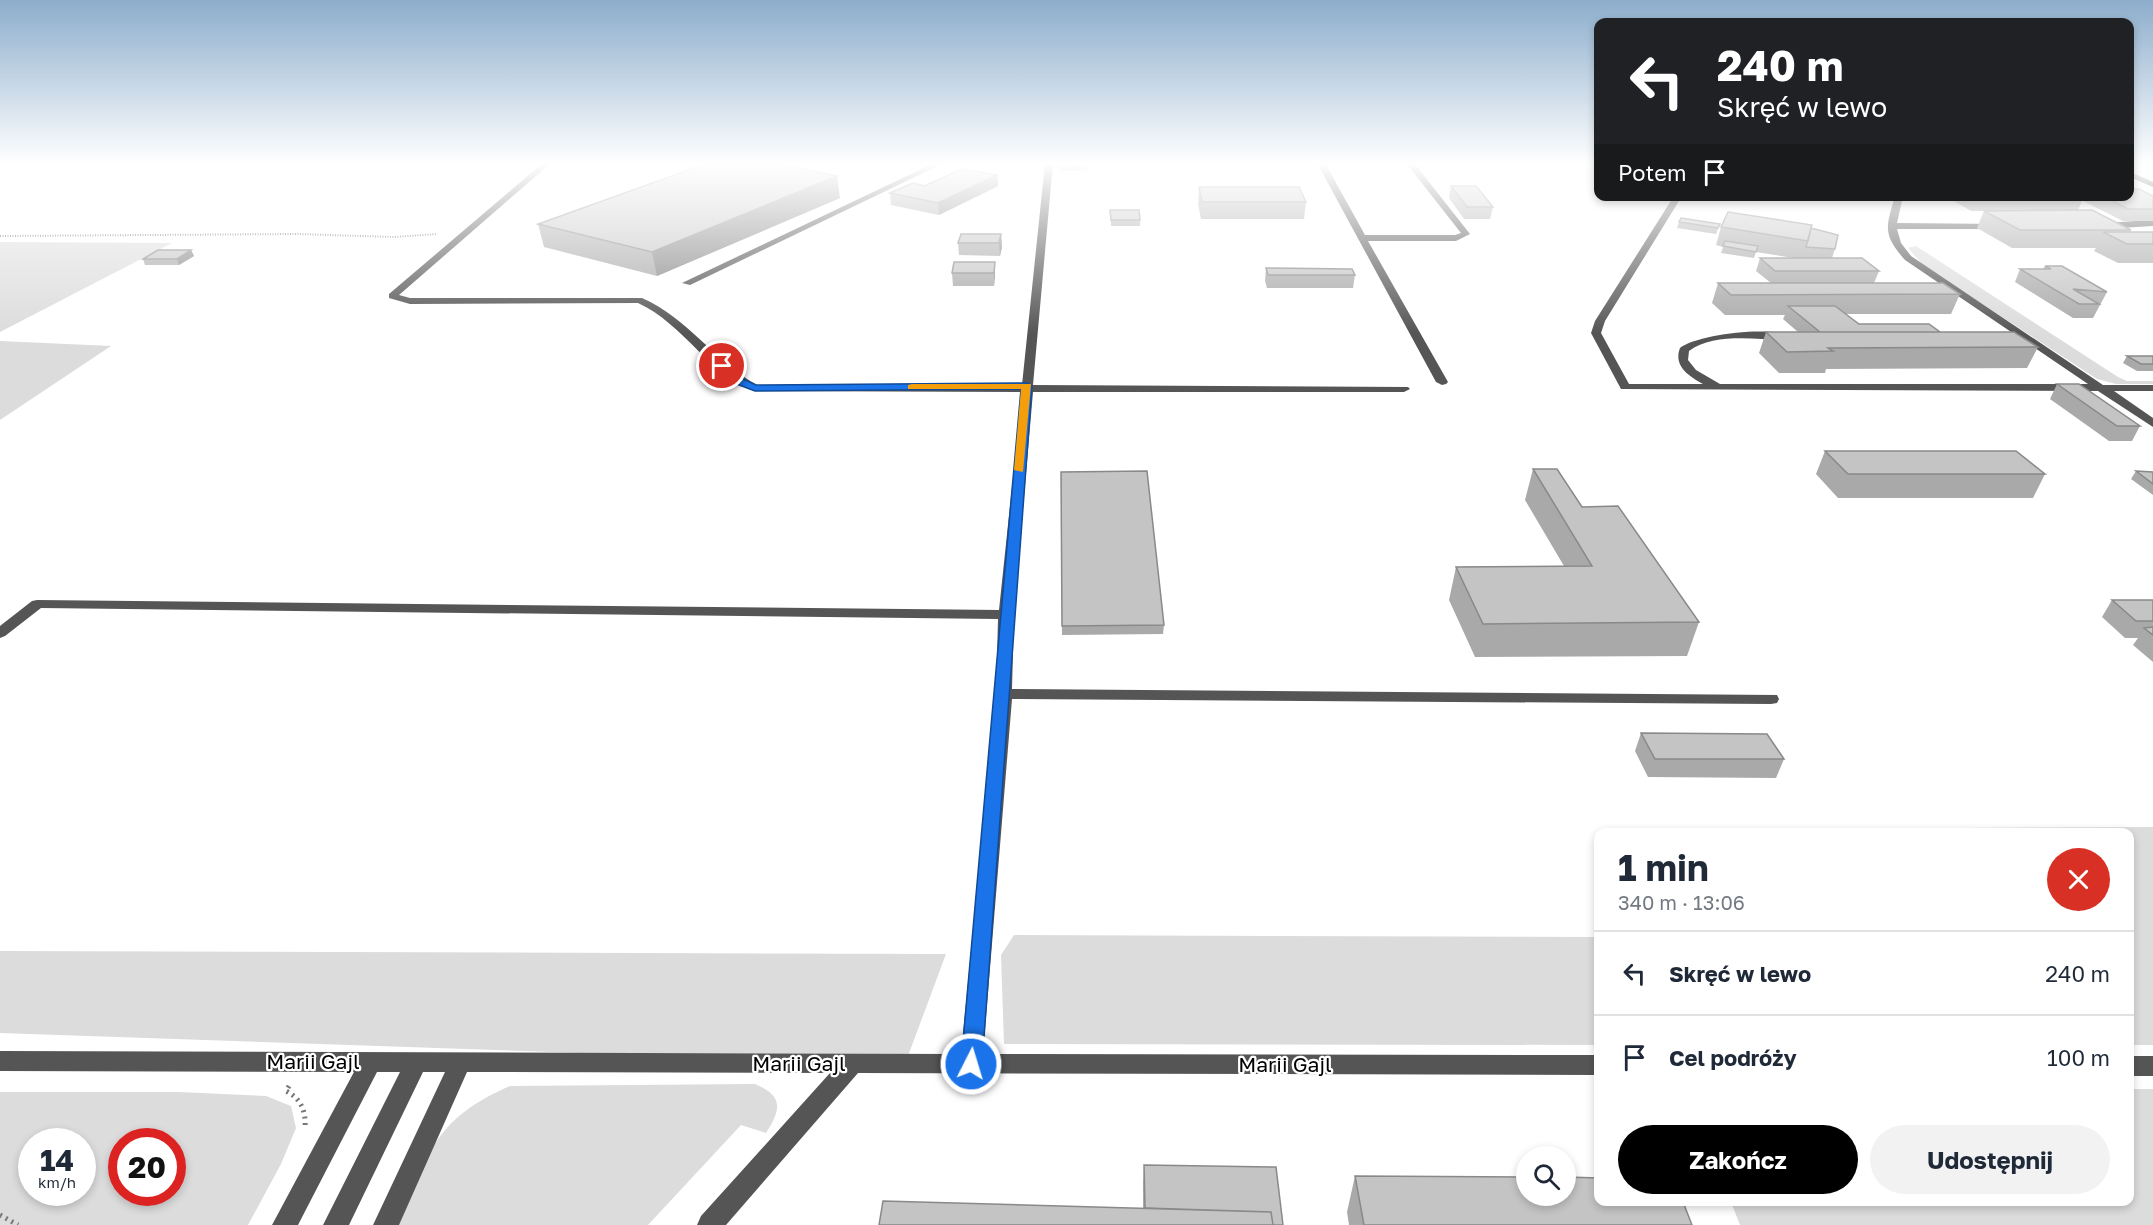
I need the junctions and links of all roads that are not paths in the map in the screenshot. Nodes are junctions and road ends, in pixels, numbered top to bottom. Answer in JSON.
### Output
{"nodes":[{"id":1,"x":480,"y":220,"type":"edge"},
{"id":2,"x":819,"y":220,"type":"edge"},
{"id":3,"x":1043,"y":220,"type":"edge"},
{"id":4,"x":1353,"y":220,"type":"edge"},
{"id":5,"x":1455,"y":220,"type":"edge"},
{"id":6,"x":1663,"y":220,"type":"edge"},
{"id":7,"x":1892,"y":220,"type":"edge"},
{"id":8,"x":2153,"y":223,"type":"edge"},
{"id":9,"x":1890,"y":226,"type":"junction"},
{"id":10,"x":2004,"y":226,"type":"edge"},
{"id":11,"x":2096,"y":226,"type":"edge"},
{"id":12,"x":1363,"y":238,"type":"junction"},
{"id":13,"x":687,"y":283,"type":"dead end"},
{"id":14,"x":1783,"y":337,"type":"edge"},
{"id":15,"x":1442,"y":382,"type":"dead end"},
{"id":16,"x":1027,"y":386,"type":"junction"},
{"id":17,"x":1719,"y":387,"type":"junction"},
{"id":18,"x":2101,"y":388,"type":"junction"},
{"id":19,"x":2153,"y":388,"type":"edge"},
{"id":20,"x":1404,"y":389,"type":"dead end"},
{"id":21,"x":2153,"y":423,"type":"edge"},
{"id":22,"x":1006,"y":615,"type":"junction"},
{"id":23,"x":0,"y":633,"type":"edge"},
{"id":24,"x":1004,"y":694,"type":"junction"},
{"id":25,"x":1771,"y":699,"type":"dead end"},
{"id":26,"x":0,"y":1060,"type":"edge"},
{"id":27,"x":370,"y":1063,"type":"junction"},
{"id":28,"x":416,"y":1063,"type":"junction"},
{"id":29,"x":460,"y":1063,"type":"junction"},
{"id":30,"x":852,"y":1064,"type":"junction"},
{"id":31,"x":971,"y":1064,"type":"junction"},
{"id":32,"x":1594,"y":1065,"type":"edge"},
{"id":33,"x":2134,"y":1066,"type":"edge"},
{"id":34,"x":2153,"y":1066,"type":"edge"},
{"id":35,"x":285,"y":1225,"type":"edge"},
{"id":36,"x":336,"y":1225,"type":"edge"},
{"id":37,"x":386,"y":1225,"type":"edge"},
{"id":38,"x":710,"y":1225,"type":"edge"}],
"edges":[{"from":1,"to":16,"type":"street"},
{"from":2,"to":13,"type":"street"},
{"from":3,"to":16,"type":"street"},
{"from":4,"to":12,"type":"street"},
{"from":5,"to":12,"type":"street"},
{"from":6,"to":17,"type":"street"},
{"from":7,"to":9,"type":"street"},
{"from":8,"to":11,"type":"street"},
{"from":9,"to":10,"type":"street"},
{"from":9,"to":18,"type":"street"},
{"from":12,"to":15,"type":"street"},
{"from":14,"to":17,"type":"street"},
{"from":16,"to":20,"type":"street"},
{"from":16,"to":22,"type":"street"},
{"from":17,"to":18,"type":"street"},
{"from":18,"to":19,"type":"street"},
{"from":18,"to":21,"type":"street"},
{"from":22,"to":23,"type":"street"},
{"from":22,"to":24,"type":"street"},
{"from":24,"to":25,"type":"street"},
{"from":24,"to":31,"type":"street"},
{"from":26,"to":27,"type":"street","name":"Marii Gajl"},
{"from":27,"to":28,"type":"street","name":"Marii Gajl"},
{"from":27,"to":35,"type":"street"},
{"from":28,"to":29,"type":"street","name":"Marii Gajl"},
{"from":28,"to":36,"type":"street"},
{"from":29,"to":30,"type":"street","name":"Marii Gajl"},
{"from":29,"to":37,"type":"street"},
{"from":30,"to":31,"type":"street","name":"Marii Gajl"},
{"from":30,"to":38,"type":"street"},
{"from":31,"to":32,"type":"street","name":"Marii Gajl"},
{"from":33,"to":34,"type":"street"}]}
